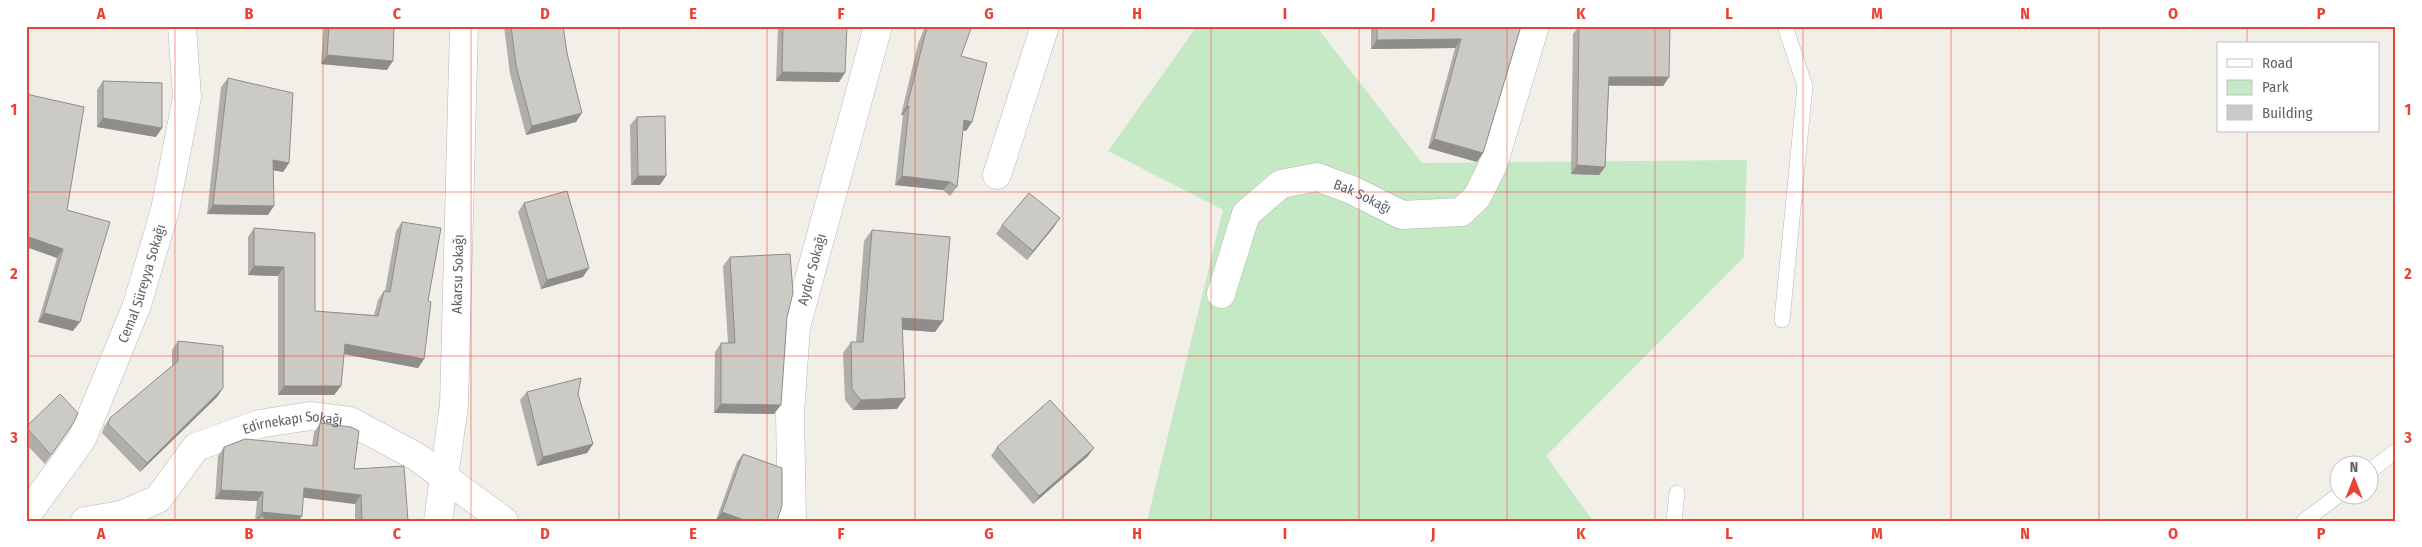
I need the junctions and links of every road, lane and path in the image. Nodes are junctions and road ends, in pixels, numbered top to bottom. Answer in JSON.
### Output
{"nodes":[{"id":1,"x":182,"y":26,"type":"edge"},
{"id":2,"x":464,"y":26,"type":"edge"},
{"id":3,"x":878,"y":26,"type":"edge"},
{"id":4,"x":1044,"y":26,"type":"edge"},
{"id":5,"x":1535,"y":26,"type":"edge"},
{"id":6,"x":1785,"y":26,"type":"edge"},
{"id":7,"x":997,"y":175,"type":"dead end"},
{"id":8,"x":1221,"y":294,"type":"dead end"},
{"id":9,"x":1782,"y":320,"type":"dead end"},
{"id":10,"x":2396,"y":451,"type":"edge"},
{"id":11,"x":2380,"y":463,"type":"edge"},
{"id":12,"x":443,"y":476,"type":"junction"},
{"id":13,"x":1677,"y":492,"type":"dead end"},
{"id":14,"x":2330,"y":502,"type":"edge"},
{"id":15,"x":26,"y":516,"type":"edge"},
{"id":16,"x":85,"y":521,"type":"edge"},
{"id":17,"x":438,"y":521,"type":"edge"},
{"id":18,"x":504,"y":521,"type":"edge"},
{"id":19,"x":792,"y":521,"type":"edge"},
{"id":20,"x":1674,"y":521,"type":"edge"},
{"id":21,"x":2304,"y":521,"type":"edge"}],
"edges":[{"from":1,"to":15,"type":"street","name":"Cemal Süreyya Sokağı"},
{"from":2,"to":12,"type":"street","name":"Akarsu Sokağı"},
{"from":3,"to":19,"type":"street","name":"Ayder Sokağı"},
{"from":4,"to":7,"type":"street"},
{"from":5,"to":8,"type":"street","name":"Bak Sokağı"},
{"from":6,"to":9,"type":"lane"},
{"from":10,"to":11,"type":"lane"},
{"from":12,"to":16,"type":"street","name":"Edirnekapı Sokağı"},
{"from":12,"to":17,"type":"street","name":"Akarsu Sokağı"},
{"from":12,"to":18,"type":"street","name":"Edirnekapı Sokağı"},
{"from":13,"to":20,"type":"lane"},
{"from":14,"to":21,"type":"lane"}]}
